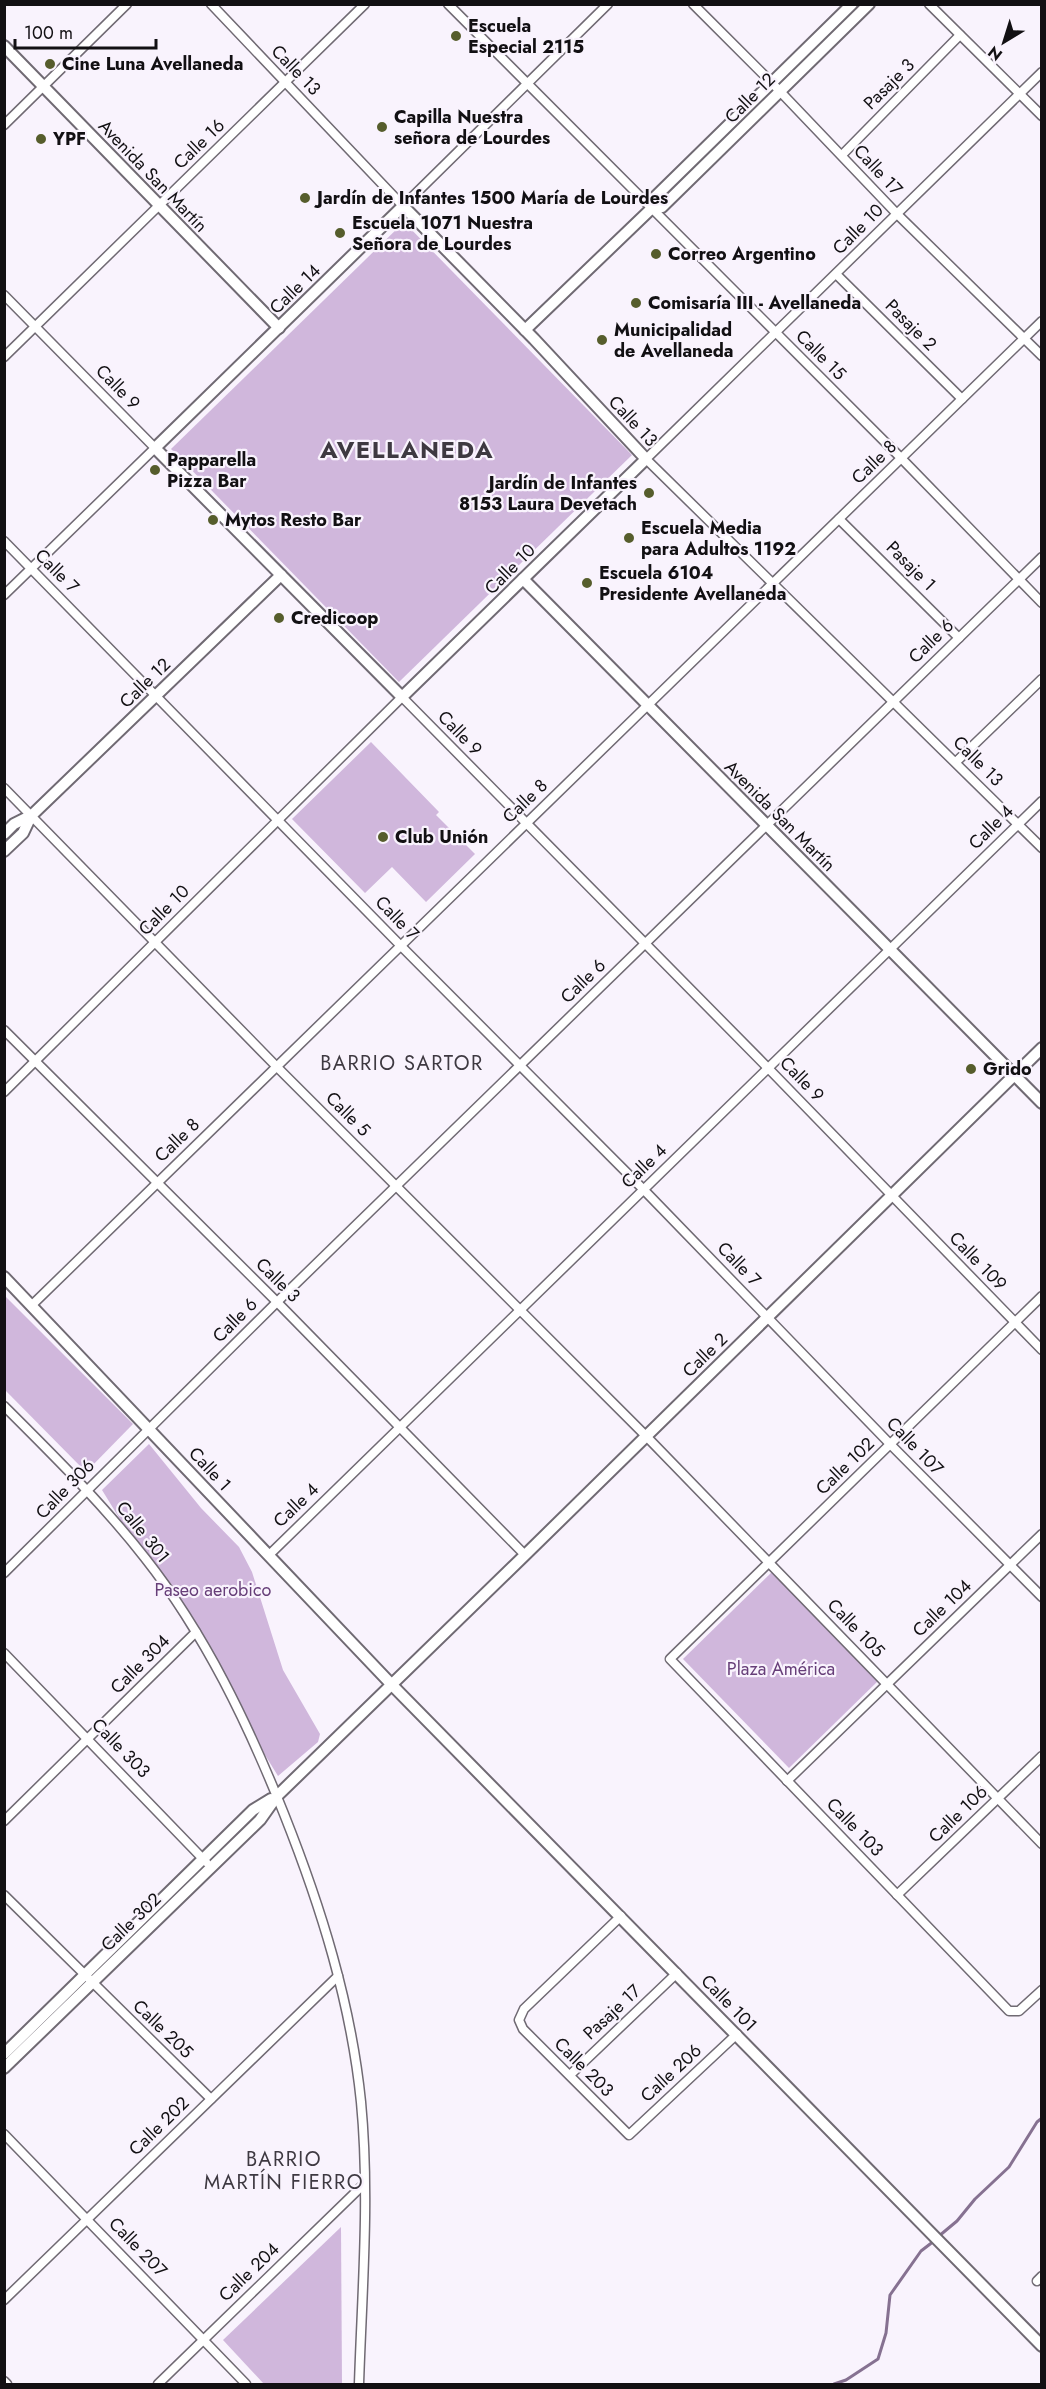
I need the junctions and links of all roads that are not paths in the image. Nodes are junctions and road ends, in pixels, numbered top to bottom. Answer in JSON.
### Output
{"nodes":[{"id":1,"x":127,"y":4,"type":"edge"},
{"id":2,"x":211,"y":4,"type":"edge"},
{"id":3,"x":365,"y":4,"type":"edge"},
{"id":4,"x":448,"y":4,"type":"edge"},
{"id":5,"x":608,"y":4,"type":"edge"},
{"id":6,"x":693,"y":4,"type":"edge"},
{"id":7,"x":852,"y":4,"type":"edge"},
{"id":8,"x":869,"y":4,"type":"edge"},
{"id":9,"x":929,"y":4,"type":"edge"},
{"id":10,"x":960,"y":35,"type":"junction"},
{"id":11,"x":4,"y":46,"type":"edge"},
{"id":12,"x":1041,"y":72,"type":"edge"},
{"id":13,"x":285,"y":83,"type":"junction"},
{"id":14,"x":527,"y":84,"type":"junction"},
{"id":15,"x":44,"y":87,"type":"junction"},
{"id":16,"x":776,"y":87,"type":"junction"},
{"id":17,"x":1020,"y":94,"type":"junction"},
{"id":18,"x":1041,"y":116,"type":"edge"},
{"id":19,"x":4,"y":125,"type":"edge"},
{"id":20,"x":842,"y":155,"type":"junction"},
{"id":21,"x":160,"y":206,"type":"junction"},
{"id":22,"x":403,"y":206,"type":"junction"},
{"id":23,"x":651,"y":209,"type":"junction"},
{"id":24,"x":897,"y":214,"type":"junction"},
{"id":25,"x":836,"y":274,"type":"junction"},
{"id":26,"x":4,"y":295,"type":"edge"},
{"id":27,"x":1041,"y":321,"type":"edge"},
{"id":28,"x":36,"y":327,"type":"junction"},
{"id":29,"x":279,"y":328,"type":"junction"},
{"id":30,"x":525,"y":330,"type":"junction"},
{"id":31,"x":776,"y":333,"type":"junction"},
{"id":32,"x":1024,"y":338,"type":"junction"},
{"id":33,"x":1041,"y":356,"type":"edge"},
{"id":34,"x":4,"y":357,"type":"edge"},
{"id":35,"x":962,"y":399,"type":"junction"},
{"id":36,"x":154,"y":448,"type":"junction"},
{"id":37,"x":901,"y":458,"type":"junction"},
{"id":38,"x":646,"y":459,"type":"junction"},
{"id":39,"x":839,"y":519,"type":"junction"},
{"id":40,"x":4,"y":541,"type":"edge"},
{"id":41,"x":1041,"y":557,"type":"edge"},
{"id":42,"x":31,"y":569,"type":"junction"},
{"id":43,"x":281,"y":575,"type":"junction"},
{"id":44,"x":523,"y":579,"type":"junction"},
{"id":45,"x":1018,"y":580,"type":"junction"},
{"id":46,"x":773,"y":583,"type":"junction"},
{"id":47,"x":4,"y":595,"type":"edge"},
{"id":48,"x":1041,"y":603,"type":"edge"},
{"id":49,"x":959,"y":638,"type":"junction"},
{"id":50,"x":1041,"y":679,"type":"edge"},
{"id":51,"x":156,"y":694,"type":"junction"},
{"id":52,"x":402,"y":697,"type":"junction"},
{"id":53,"x":894,"y":701,"type":"junction"},
{"id":54,"x":648,"y":705,"type":"junction"},
{"id":55,"x":956,"y":762,"type":"junction"},
{"id":56,"x":4,"y":788,"type":"edge"},
{"id":57,"x":1041,"y":801,"type":"edge"},
{"id":58,"x":32,"y":815,"type":"junction"},
{"id":59,"x":279,"y":820,"type":"junction"},
{"id":60,"x":525,"y":823,"type":"junction"},
{"id":61,"x":1018,"y":824,"type":"junction"},
{"id":62,"x":767,"y":825,"type":"junction"},
{"id":63,"x":4,"y":834,"type":"edge"},
{"id":64,"x":1041,"y":848,"type":"edge"},
{"id":65,"x":4,"y":851,"type":"edge"},
{"id":66,"x":154,"y":943,"type":"junction"},
{"id":67,"x":644,"y":944,"type":"junction"},
{"id":68,"x":400,"y":945,"type":"junction"},
{"id":69,"x":890,"y":950,"type":"junction"},
{"id":70,"x":4,"y":1030,"type":"edge"},
{"id":71,"x":1041,"y":1048,"type":"edge"},
{"id":72,"x":35,"y":1061,"type":"junction"},
{"id":73,"x":521,"y":1064,"type":"junction"},
{"id":74,"x":276,"y":1066,"type":"junction"},
{"id":75,"x":768,"y":1068,"type":"junction"},
{"id":76,"x":1014,"y":1075,"type":"junction"},
{"id":77,"x":4,"y":1092,"type":"edge"},
{"id":78,"x":1041,"y":1103,"type":"edge"},
{"id":79,"x":157,"y":1182,"type":"junction"},
{"id":80,"x":396,"y":1186,"type":"junction"},
{"id":81,"x":643,"y":1189,"type":"junction"},
{"id":82,"x":891,"y":1195,"type":"junction"},
{"id":83,"x":4,"y":1277,"type":"edge"},
{"id":84,"x":1041,"y":1296,"type":"edge"},
{"id":85,"x":277,"y":1302,"type":"junction"},
{"id":86,"x":32,"y":1305,"type":"junction"},
{"id":87,"x":520,"y":1310,"type":"junction"},
{"id":88,"x":768,"y":1317,"type":"junction"},
{"id":89,"x":1015,"y":1322,"type":"junction"},
{"id":90,"x":1041,"y":1350,"type":"edge"},
{"id":91,"x":4,"y":1406,"type":"edge"},
{"id":92,"x":149,"y":1428,"type":"junction"},
{"id":93,"x":399,"y":1428,"type":"junction"},
{"id":94,"x":646,"y":1436,"type":"junction"},
{"id":95,"x":890,"y":1444,"type":"junction"},
{"id":96,"x":87,"y":1490,"type":"junction"},
{"id":97,"x":1041,"y":1534,"type":"edge"},
{"id":98,"x":269,"y":1555,"type":"junction"},
{"id":99,"x":525,"y":1555,"type":"junction"},
{"id":100,"x":769,"y":1563,"type":"junction"},
{"id":101,"x":1010,"y":1566,"type":"junction"},
{"id":102,"x":4,"y":1574,"type":"edge"},
{"id":103,"x":1041,"y":1597,"type":"edge"},
{"id":104,"x":196,"y":1632,"type":"junction"},
{"id":105,"x":4,"y":1653,"type":"edge"},
{"id":106,"x":670,"y":1659,"type":"joint"},
{"id":107,"x":888,"y":1684,"type":"junction"},
{"id":108,"x":392,"y":1685,"type":"junction"},
{"id":109,"x":89,"y":1738,"type":"junction"},
{"id":110,"x":1041,"y":1756,"type":"edge"},
{"id":111,"x":788,"y":1781,"type":"junction"},
{"id":112,"x":276,"y":1796,"type":"junction"},
{"id":113,"x":997,"y":1798,"type":"junction"},
{"id":114,"x":4,"y":1821,"type":"edge"},
{"id":115,"x":1041,"y":1844,"type":"edge"},
{"id":116,"x":207,"y":1863,"type":"junction"},
{"id":117,"x":4,"y":1895,"type":"edge"},
{"id":118,"x":897,"y":1895,"type":"junction"},
{"id":119,"x":621,"y":1916,"type":"junction"},
{"id":120,"x":677,"y":1973,"type":"junction"},
{"id":121,"x":338,"y":1976,"type":"junction"},
{"id":122,"x":88,"y":1979,"type":"junction"},
{"id":123,"x":1041,"y":1990,"type":"edge"},
{"id":124,"x":737,"y":2034,"type":"junction"},
{"id":125,"x":4,"y":2054,"type":"edge"},
{"id":126,"x":4,"y":2068,"type":"edge"},
{"id":127,"x":570,"y":2075,"type":"junction"},
{"id":128,"x":211,"y":2099,"type":"junction"},
{"id":129,"x":4,"y":2134,"type":"edge"},
{"id":130,"x":628,"y":2135,"type":"joint"},
{"id":131,"x":364,"y":2184,"type":"junction"},
{"id":132,"x":87,"y":2218,"type":"junction"},
{"id":133,"x":4,"y":2300,"type":"edge"},
{"id":134,"x":203,"y":2340,"type":"junction"},
{"id":135,"x":1041,"y":2346,"type":"edge"},
{"id":136,"x":158,"y":2385,"type":"edge"},
{"id":137,"x":246,"y":2385,"type":"edge"},
{"id":138,"x":359,"y":2385,"type":"edge"}],
"edges":[{"from":1,"to":15,"type":"street"},
{"from":2,"to":13,"type":"street","name":"Calle 13"},
{"from":3,"to":13,"type":"street","name":"Calle 16"},
{"from":4,"to":14,"type":"street","name":"Calle 15"},
{"from":5,"to":14,"type":"street","name":"Calle 14"},
{"from":6,"to":16,"type":"street","name":"Calle 17"},
{"from":7,"to":16,"type":"street","name":"Calle 12"},
{"from":8,"to":16,"type":"street","name":"Calle 12"},
{"from":9,"to":10,"type":"street"},
{"from":10,"to":17,"type":"street"},
{"from":10,"to":20,"type":"street","name":"Pasaje 3"},
{"from":11,"to":15,"type":"street","name":"Avenida San Martín"},
{"from":12,"to":17,"type":"street","name":"Calle 10"},
{"from":13,"to":21,"type":"street","name":"Calle 16"},
{"from":13,"to":22,"type":"street","name":"Calle 13"},
{"from":14,"to":22,"type":"street","name":"Calle 14"},
{"from":14,"to":23,"type":"street","name":"Calle 15"},
{"from":15,"to":19,"type":"street"},
{"from":15,"to":21,"type":"street","name":"Avenida San Martín"},
{"from":16,"to":20,"type":"street","name":"Calle 17"},
{"from":16,"to":23,"type":"street","name":"Calle 12"},
{"from":17,"to":18,"type":"street"},
{"from":17,"to":24,"type":"street","name":"Calle 10"},
{"from":20,"to":24,"type":"street","name":"Calle 17"},
{"from":21,"to":28,"type":"street","name":"Calle 16"},
{"from":21,"to":29,"type":"street","name":"Avenida San Martín"},
{"from":22,"to":29,"type":"street","name":"Calle 14"},
{"from":22,"to":30,"type":"street","name":"Calle 13"},
{"from":23,"to":30,"type":"street","name":"Calle 12"},
{"from":23,"to":31,"type":"street","name":"Calle 15"},
{"from":24,"to":25,"type":"street","name":"Calle 10"},
{"from":24,"to":32,"type":"street","name":"Calle 17"},
{"from":25,"to":31,"type":"street","name":"Calle 10"},
{"from":25,"to":35,"type":"street","name":"Pasaje 2"},
{"from":26,"to":28,"type":"street","name":"Calle 9"},
{"from":27,"to":32,"type":"street","name":"Calle 8"},
{"from":28,"to":34,"type":"street","name":"Calle 16"},
{"from":28,"to":36,"type":"street","name":"Calle 9"},
{"from":29,"to":36,"type":"street","name":"Calle 14"},
{"from":30,"to":38,"type":"street","name":"Calle 13"},
{"from":31,"to":37,"type":"street","name":"Calle 15"},
{"from":31,"to":38,"type":"street","name":"Calle 10"},
{"from":32,"to":33,"type":"street","name":"Calle 17"},
{"from":32,"to":35,"type":"street","name":"Calle 8"},
{"from":35,"to":37,"type":"street","name":"Calle 8"},
{"from":36,"to":42,"type":"street","name":"Calle 14"},
{"from":36,"to":43,"type":"street","name":"Calle 9"},
{"from":37,"to":39,"type":"street","name":"Calle 8"},
{"from":37,"to":45,"type":"street","name":"Calle 15"},
{"from":38,"to":44,"type":"street","name":"Calle 10"},
{"from":38,"to":46,"type":"street","name":"Calle 13"},
{"from":39,"to":46,"type":"street","name":"Calle 8"},
{"from":39,"to":49,"type":"street","name":"Pasaje 1"},
{"from":40,"to":42,"type":"street","name":"Calle 7"},
{"from":41,"to":45,"type":"street","name":"Calle 6"},
{"from":42,"to":47,"type":"street","name":"Calle 14"},
{"from":42,"to":51,"type":"street","name":"Calle 7"},
{"from":43,"to":51,"type":"street","name":"Calle 12"},
{"from":43,"to":52,"type":"street","name":"Calle 9"},
{"from":44,"to":52,"type":"street","name":"Calle 10"},
{"from":44,"to":54,"type":"street","name":"Avenida San Martín"},
{"from":45,"to":48,"type":"street","name":"Calle 15"},
{"from":45,"to":49,"type":"street","name":"Calle 6"},
{"from":46,"to":53,"type":"street","name":"Calle 13"},
{"from":46,"to":54,"type":"street","name":"Calle 8"},
{"from":49,"to":53,"type":"street","name":"Calle 6"},
{"from":50,"to":55,"type":"street"},
{"from":51,"to":58,"type":"street","name":"Calle 12"},
{"from":51,"to":59,"type":"street","name":"Calle 7"},
{"from":52,"to":59,"type":"street","name":"Calle 10"},
{"from":52,"to":60,"type":"street","name":"Calle 9"},
{"from":53,"to":55,"type":"street","name":"Calle 13"},
{"from":53,"to":62,"type":"street","name":"Calle 6"},
{"from":54,"to":60,"type":"street","name":"Calle 8"},
{"from":54,"to":62,"type":"street","name":"Avenida San Martín"},
{"from":55,"to":61,"type":"street","name":"Calle 13"},
{"from":56,"to":58,"type":"street","name":"Calle 5"},
{"from":57,"to":61,"type":"street","name":"Calle 4"},
{"from":58,"to":63,"type":"street","name":"Calle 12"},
{"from":58,"to":65,"type":"street","name":"Calle 12"},
{"from":58,"to":66,"type":"street","name":"Calle 5"},
{"from":59,"to":66,"type":"street","name":"Calle 10"},
{"from":59,"to":68,"type":"street","name":"Calle 7"},
{"from":60,"to":67,"type":"street","name":"Calle 9"},
{"from":60,"to":68,"type":"street","name":"Calle 8"},
{"from":61,"to":64,"type":"street","name":"Calle 13"},
{"from":61,"to":69,"type":"street","name":"Calle 4"},
{"from":62,"to":67,"type":"street","name":"Calle 6"},
{"from":62,"to":69,"type":"street","name":"Avenida San Martín"},
{"from":66,"to":72,"type":"street","name":"Calle 10"},
{"from":66,"to":74,"type":"street","name":"Calle 5"},
{"from":67,"to":73,"type":"street","name":"Calle 6"},
{"from":67,"to":75,"type":"street","name":"Calle 9"},
{"from":68,"to":73,"type":"street","name":"Calle 7"},
{"from":68,"to":74,"type":"street","name":"Calle 8"},
{"from":69,"to":75,"type":"street","name":"Calle 4"},
{"from":69,"to":76,"type":"street","name":"Avenida San Martín"},
{"from":70,"to":72,"type":"street","name":"Calle 3"},
{"from":71,"to":76,"type":"street","name":"Calle 2"},
{"from":72,"to":77,"type":"street","name":"Calle 10"},
{"from":72,"to":79,"type":"street","name":"Calle 3"},
{"from":73,"to":80,"type":"street","name":"Calle 6"},
{"from":73,"to":81,"type":"street","name":"Calle 7"},
{"from":74,"to":79,"type":"street","name":"Calle 8"},
{"from":74,"to":80,"type":"street","name":"Calle 5"},
{"from":75,"to":81,"type":"street","name":"Calle 4"},
{"from":75,"to":82,"type":"street","name":"Calle 9"},
{"from":76,"to":78,"type":"street","name":"Avenida San Martín"},
{"from":76,"to":82,"type":"street","name":"Calle 2"},
{"from":79,"to":85,"type":"street","name":"Calle 3"},
{"from":79,"to":86,"type":"street","name":"Calle 8"},
{"from":80,"to":85,"type":"street","name":"Calle 6"},
{"from":80,"to":87,"type":"street","name":"Calle 5"},
{"from":81,"to":87,"type":"street","name":"Calle 4"},
{"from":81,"to":88,"type":"street","name":"Calle 7"},
{"from":82,"to":88,"type":"street","name":"Calle 2"},
{"from":82,"to":89,"type":"street","name":"Calle 109"},
{"from":83,"to":86,"type":"street","name":"Calle 1"},
{"from":84,"to":89,"type":"street","name":"Calle 102"},
{"from":85,"to":92,"type":"street","name":"Calle 6"},
{"from":85,"to":93,"type":"street","name":"Calle 3"},
{"from":86,"to":92,"type":"street","name":"Calle 1"},
{"from":87,"to":93,"type":"street","name":"Calle 4"},
{"from":87,"to":94,"type":"street","name":"Calle 5"},
{"from":88,"to":94,"type":"street","name":"Calle 2"},
{"from":88,"to":95,"type":"street","name":"Calle 107"},
{"from":89,"to":90,"type":"street","name":"Calle 109"},
{"from":89,"to":95,"type":"street","name":"Calle 102"},
{"from":91,"to":96,"type":"street","name":"Calle 301"},
{"from":92,"to":96,"type":"street","name":"Calle 306"},
{"from":92,"to":98,"type":"street","name":"Calle 1"},
{"from":93,"to":98,"type":"street","name":"Calle 4"},
{"from":93,"to":99,"type":"street","name":"Calle 3"},
{"from":94,"to":99,"type":"street","name":"Calle 2"},
{"from":94,"to":100,"type":"street","name":"Calle 105"},
{"from":95,"to":100,"type":"street","name":"Calle 102"},
{"from":95,"to":101,"type":"street","name":"Calle 107"},
{"from":96,"to":102,"type":"street","name":"Calle 306"},
{"from":96,"to":104,"type":"street","name":"Calle 301"},
{"from":97,"to":101,"type":"street","name":"Calle 104"},
{"from":98,"to":108,"type":"street","name":"Calle 1"},
{"from":99,"to":108,"type":"street","name":"Calle 2"},
{"from":100,"to":106,"type":"street","name":"Calle 102"},
{"from":100,"to":107,"type":"street","name":"Calle 105"},
{"from":101,"to":103,"type":"street","name":"Calle 107"},
{"from":101,"to":107,"type":"street","name":"Calle 104"},
{"from":104,"to":109,"type":"street","name":"Calle 304"},
{"from":104,"to":112,"type":"street","name":"Calle 301"},
{"from":105,"to":109,"type":"street","name":"Calle 303"},
{"from":106,"to":111,"type":"street","name":"Calle 103"},
{"from":107,"to":111,"type":"street","name":"Calle 104"},
{"from":107,"to":113,"type":"street","name":"Calle 105"},
{"from":108,"to":112,"type":"street","name":"Calle 302"},
{"from":108,"to":119,"type":"street","name":"Calle 101"},
{"from":109,"to":114,"type":"street","name":"Calle 304"},
{"from":109,"to":116,"type":"street","name":"Calle 303"},
{"from":110,"to":113,"type":"street","name":"Calle 106"},
{"from":111,"to":118,"type":"street","name":"Calle 103"},
{"from":112,"to":116,"type":"street","name":"Calle 302"},
{"from":112,"to":121,"type":"street","name":"Calle 301"},
{"from":113,"to":115,"type":"street","name":"Calle 105"},
{"from":113,"to":118,"type":"street","name":"Calle 106"},
{"from":116,"to":122,"type":"street","name":"Calle 302"},
{"from":117,"to":122,"type":"street","name":"Calle 205"},
{"from":118,"to":123,"type":"street","name":"Calle 103"},
{"from":119,"to":120,"type":"street","name":"Calle 101"},
{"from":119,"to":127,"type":"street","name":"Calle 203"},
{"from":120,"to":124,"type":"street","name":"Calle 101"},
{"from":120,"to":127,"type":"street","name":"Pasaje 17"},
{"from":121,"to":128,"type":"street","name":"Calle 202"},
{"from":121,"to":131,"type":"street","name":"Calle 301"},
{"from":122,"to":125,"type":"street","name":"Calle 302"},
{"from":122,"to":126,"type":"street","name":"Calle 302"},
{"from":122,"to":128,"type":"street","name":"Calle 205"},
{"from":124,"to":130,"type":"street","name":"Calle 206"},
{"from":124,"to":135,"type":"street","name":"Calle 101"},
{"from":127,"to":130,"type":"street","name":"Calle 203"},
{"from":128,"to":132,"type":"street","name":"Calle 202"},
{"from":129,"to":132,"type":"street","name":"Calle 207"},
{"from":131,"to":134,"type":"street","name":"Calle 204"},
{"from":131,"to":138,"type":"street","name":"Calle 301"},
{"from":132,"to":133,"type":"street","name":"Calle 202"},
{"from":132,"to":134,"type":"street","name":"Calle 207"},
{"from":134,"to":136,"type":"street","name":"Calle 204"},
{"from":134,"to":137,"type":"street","name":"Calle 207"}]}
